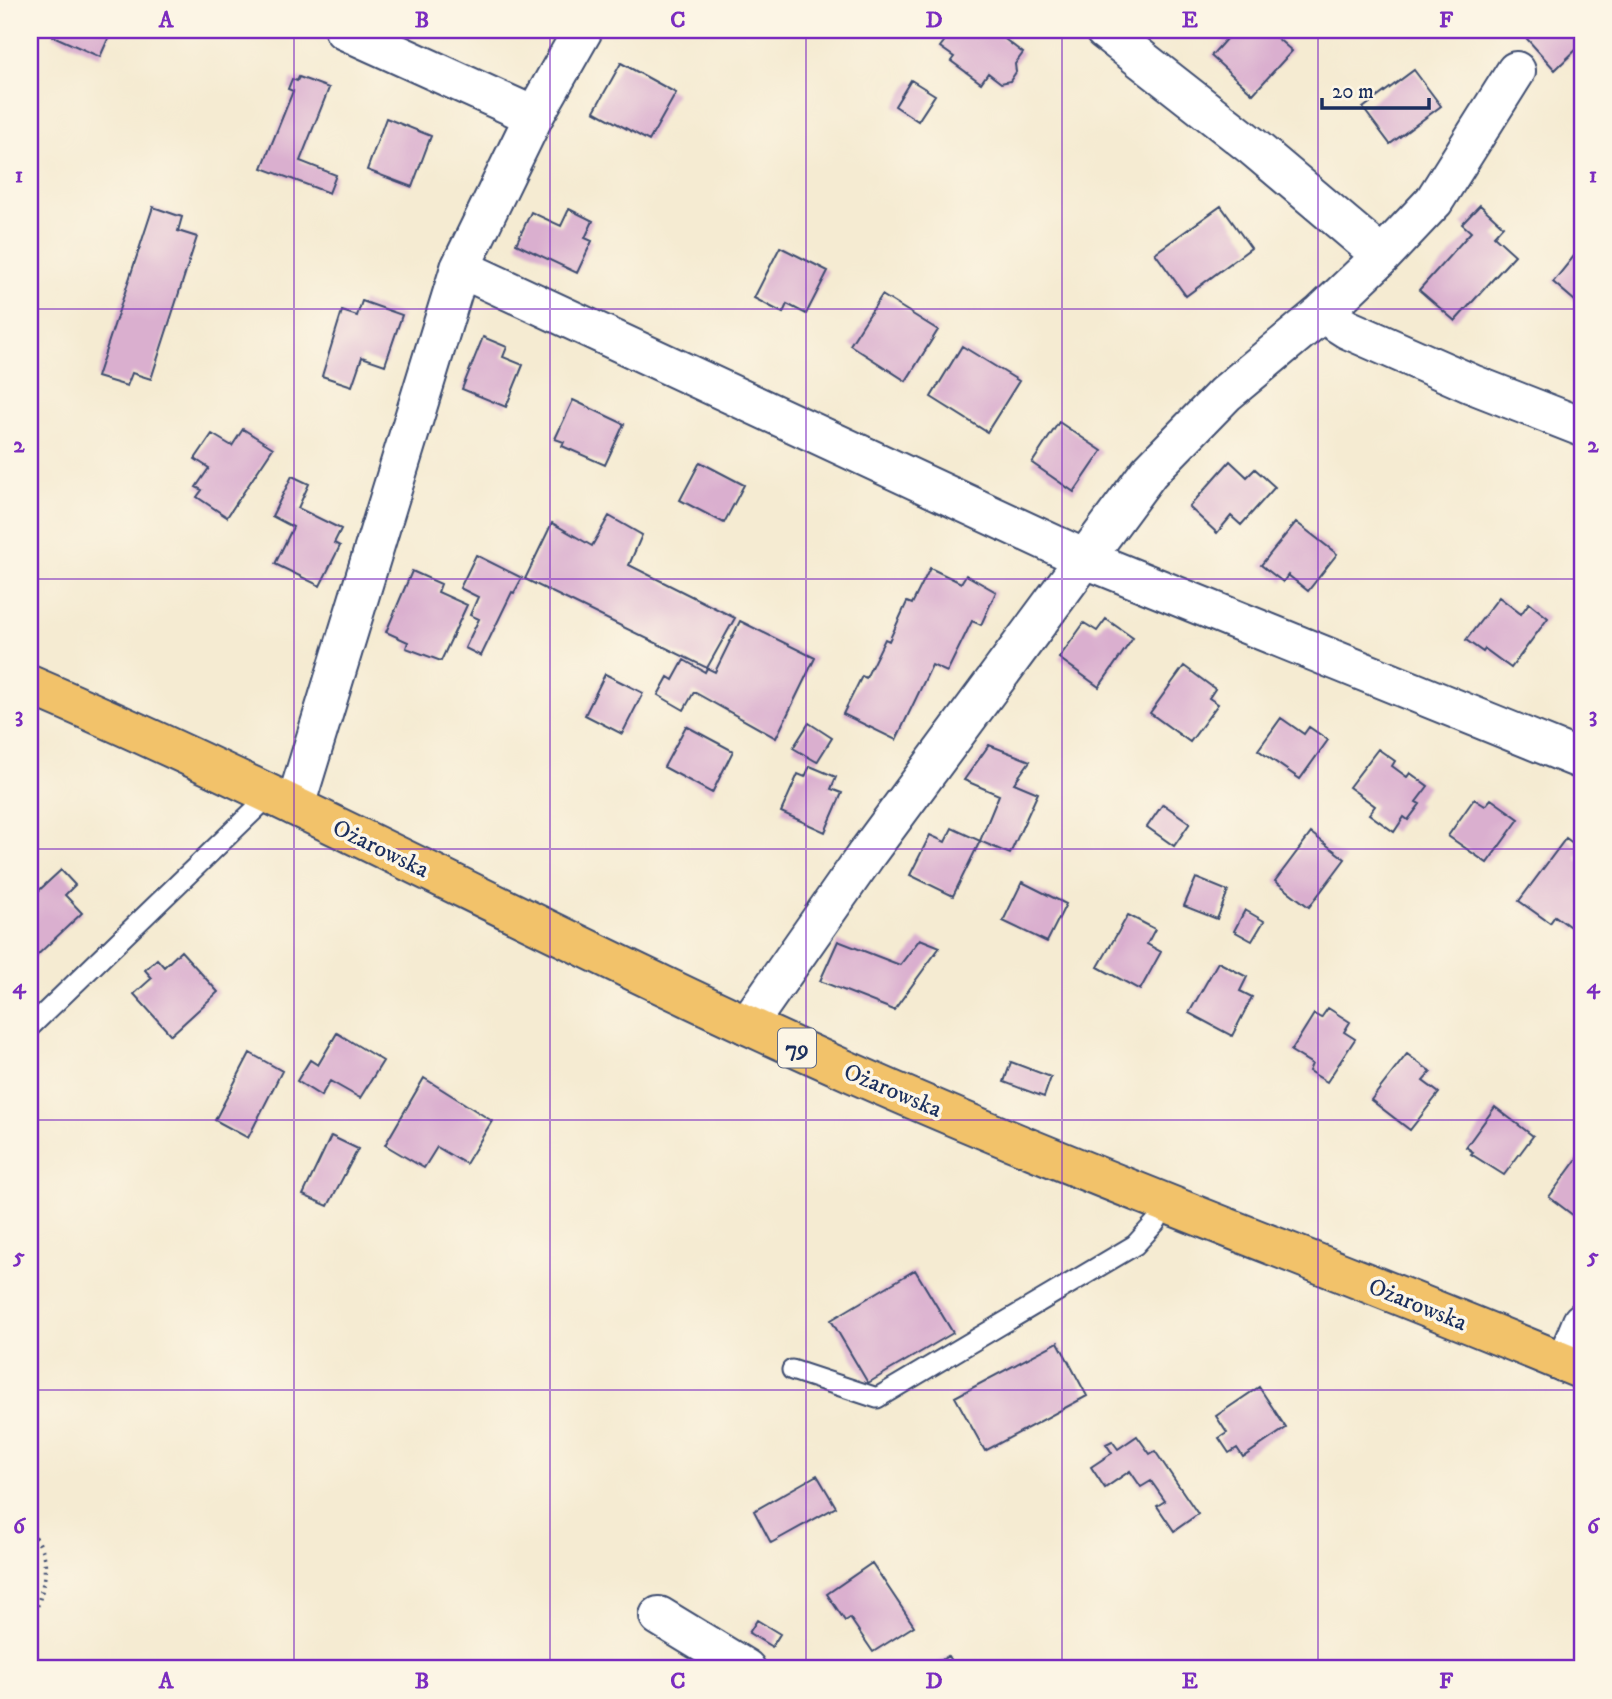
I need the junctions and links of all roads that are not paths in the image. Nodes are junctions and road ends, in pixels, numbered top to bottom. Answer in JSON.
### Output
{"nodes":[{"id":1,"x":344,"y":30,"type":"edge"},
{"id":2,"x":583,"y":30,"type":"edge"},
{"id":3,"x":1104,"y":30,"type":"edge"},
{"id":4,"x":1516,"y":71,"type":"dead end"},
{"id":5,"x":534,"y":116,"type":"junction"},
{"id":6,"x":1382,"y":256,"type":"junction"},
{"id":7,"x":460,"y":268,"type":"junction"},
{"id":8,"x":1322,"y":313,"type":"junction"},
{"id":9,"x":1582,"y":427,"type":"edge"},
{"id":10,"x":1083,"y":558,"type":"junction"},
{"id":11,"x":30,"y":685,"type":"edge"},
{"id":12,"x":1582,"y":760,"type":"edge"},
{"id":13,"x":283,"y":801,"type":"junction"},
{"id":14,"x":747,"y":1025,"type":"junction"},
{"id":15,"x":30,"y":1027,"type":"edge"},
{"id":16,"x":1167,"y":1203,"type":"junction"},
{"id":17,"x":1582,"y":1322,"type":"edge"},
{"id":18,"x":1574,"y":1367,"type":"edge"},
{"id":19,"x":792,"y":1370,"type":"dead end"},
{"id":20,"x":659,"y":1616,"type":"dead end"},
{"id":21,"x":746,"y":1669,"type":"edge"}],
"edges":[{"from":1,"to":5,"type":"street"},
{"from":2,"to":5,"type":"street"},
{"from":3,"to":6,"type":"street"},
{"from":4,"to":6,"type":"street"},
{"from":5,"to":7,"type":"street"},
{"from":6,"to":8,"type":"street"},
{"from":7,"to":10,"type":"street"},
{"from":7,"to":13,"type":"street"},
{"from":8,"to":9,"type":"street"},
{"from":8,"to":10,"type":"street"},
{"from":10,"to":12,"type":"street"},
{"from":10,"to":14,"type":"street"},
{"from":11,"to":13,"type":"main road","name":"Ożarowska","number":"79"},
{"from":13,"to":14,"type":"main road","name":"Ożarowska","number":"79"},
{"from":13,"to":15,"type":"lane"},
{"from":14,"to":16,"type":"main road","name":"Ożarowska","number":"79"},
{"from":16,"to":18,"type":"main road","name":"Ożarowska","number":"79"},
{"from":16,"to":19,"type":"lane"},
{"from":17,"to":18,"type":"street"},
{"from":20,"to":21,"type":"street"}]}
